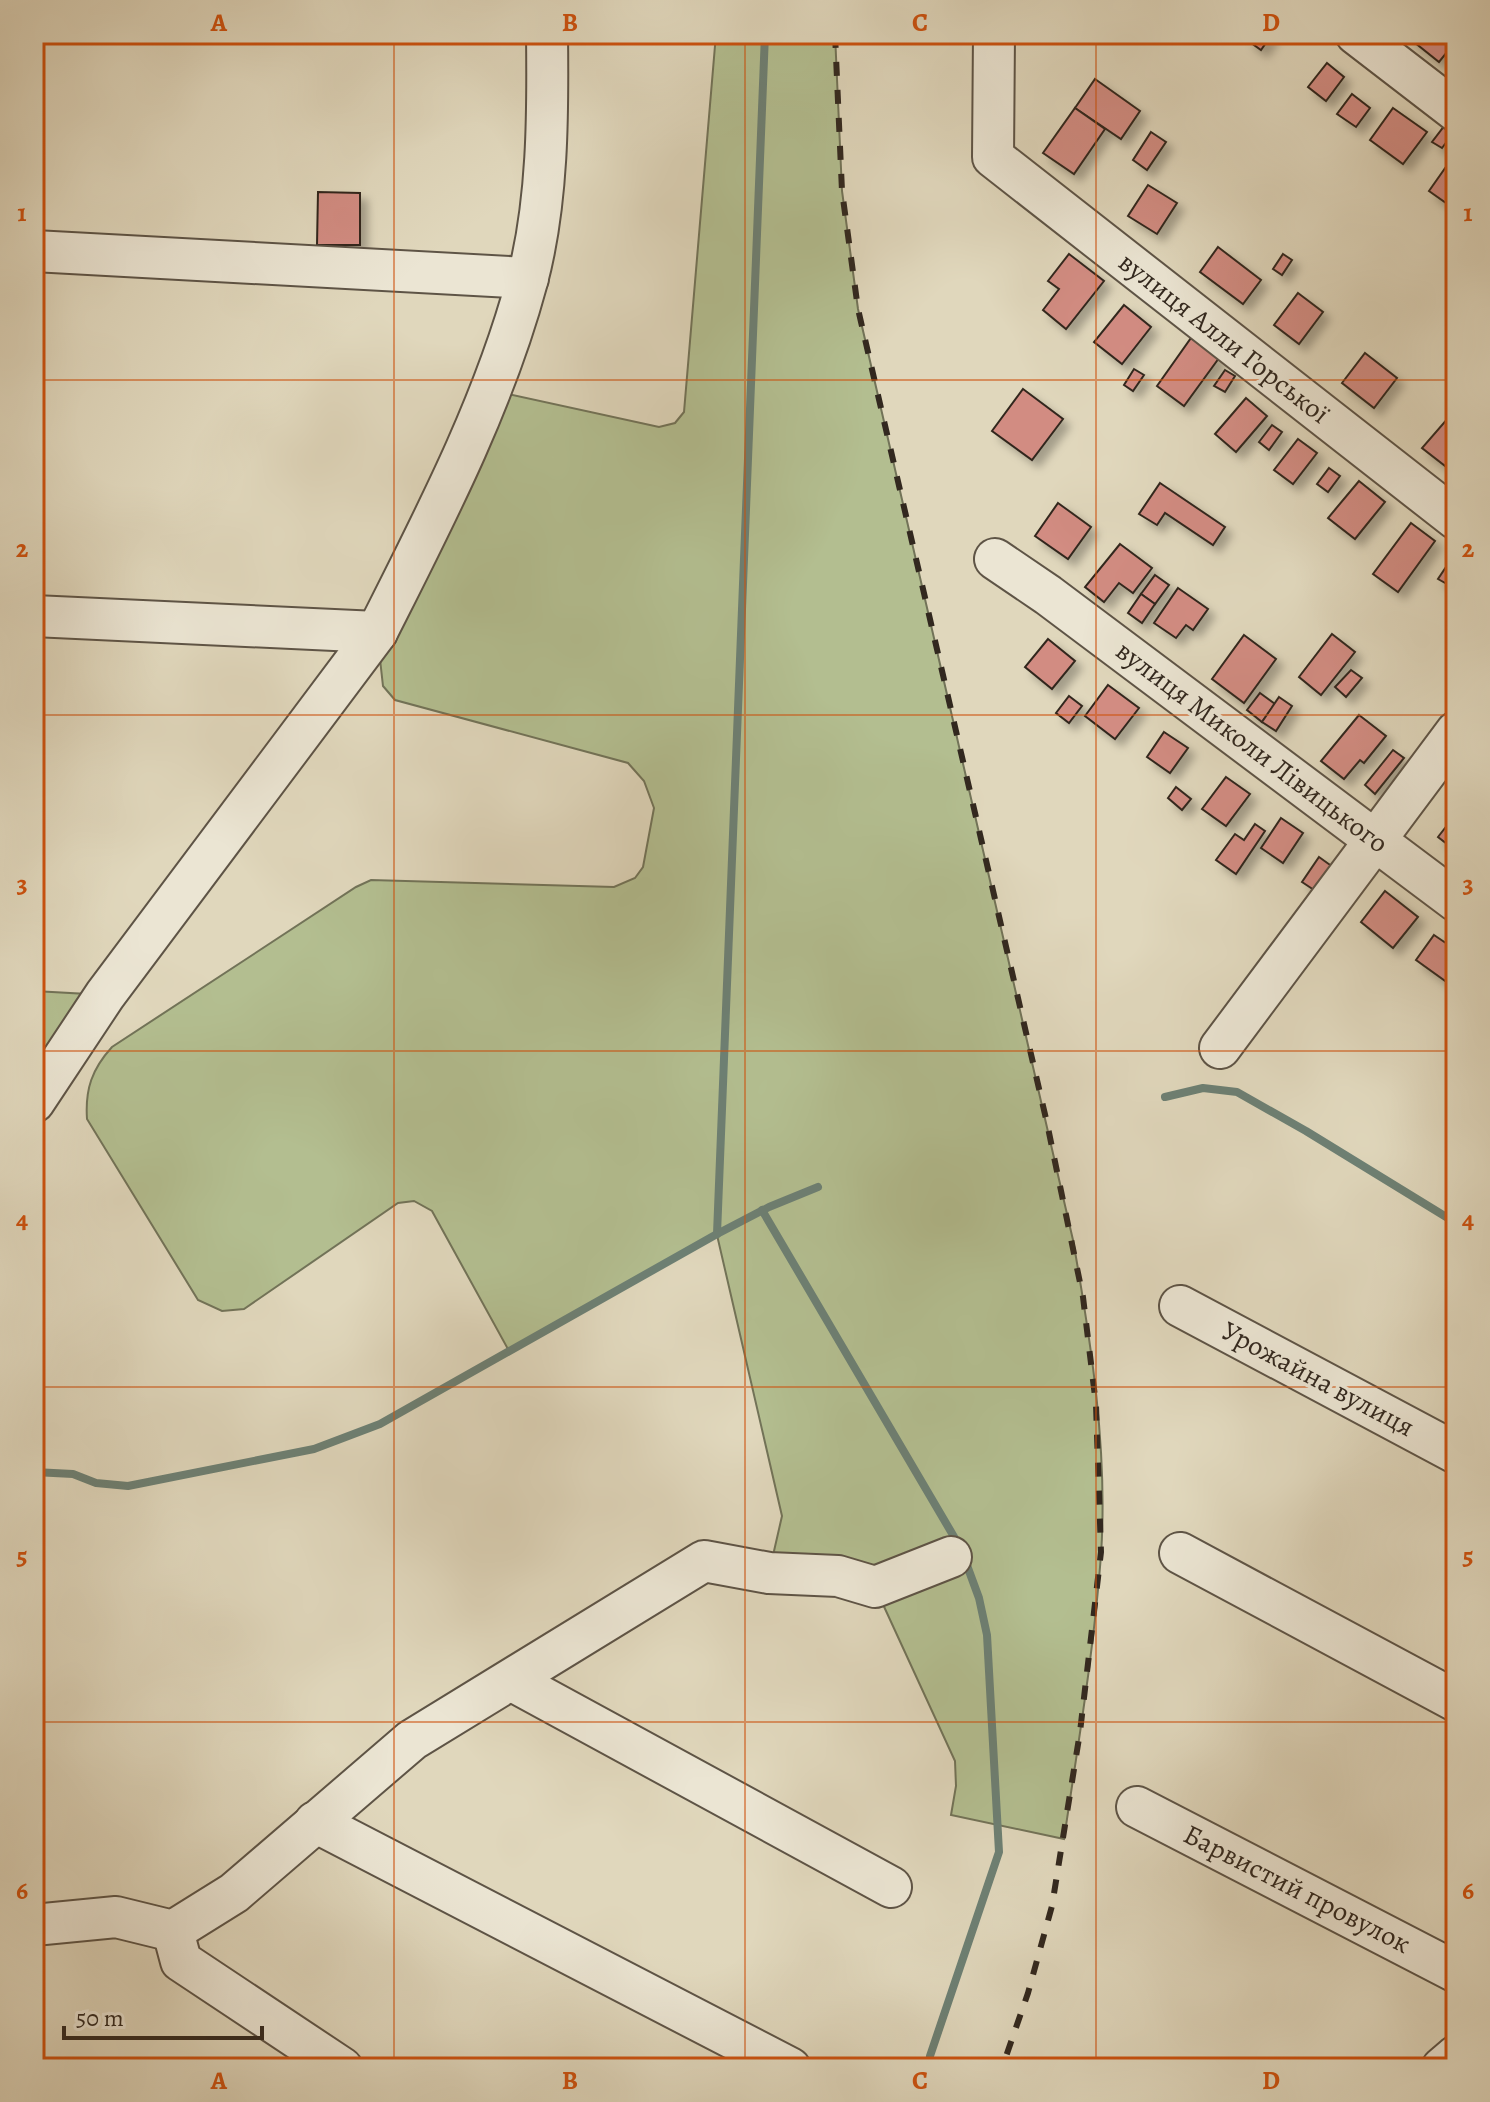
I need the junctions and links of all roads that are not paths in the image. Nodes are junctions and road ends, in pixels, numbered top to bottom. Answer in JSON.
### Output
{"nodes":[{"id":1,"x":547,"y":34,"type":"edge"},
{"id":2,"x":994,"y":34,"type":"edge"},
{"id":3,"x":1356,"y":34,"type":"edge"},
{"id":4,"x":1456,"y":111,"type":"edge"},
{"id":5,"x":34,"y":251,"type":"edge"},
{"id":6,"x":528,"y":278,"type":"junction"},
{"id":7,"x":1456,"y":519,"type":"edge"},
{"id":8,"x":995,"y":559,"type":"dead end"},
{"id":9,"x":34,"y":616,"type":"edge"},
{"id":10,"x":377,"y":632,"type":"junction"},
{"id":11,"x":1456,"y":732,"type":"edge"},
{"id":12,"x":1376,"y":838,"type":"junction"},
{"id":13,"x":1456,"y":901,"type":"edge"},
{"id":14,"x":1220,"y":1048,"type":"dead end"},
{"id":15,"x":34,"y":1102,"type":"edge"},
{"id":16,"x":1180,"y":1306,"type":"dead end"},
{"id":17,"x":1456,"y":1453,"type":"edge"},
{"id":18,"x":1180,"y":1553,"type":"dead end"},
{"id":19,"x":951,"y":1557,"type":"dead end"},
{"id":20,"x":511,"y":1680,"type":"junction"},
{"id":21,"x":1456,"y":1701,"type":"edge"},
{"id":22,"x":1137,"y":1807,"type":"dead end"},
{"id":23,"x":315,"y":1822,"type":"junction"},
{"id":24,"x":891,"y":1887,"type":"dead end"},
{"id":25,"x":34,"y":1925,"type":"edge"},
{"id":26,"x":173,"y":1931,"type":"junction"},
{"id":27,"x":1456,"y":1972,"type":"edge"},
{"id":28,"x":1456,"y":2056,"type":"edge"},
{"id":29,"x":342,"y":2068,"type":"edge"},
{"id":30,"x":790,"y":2068,"type":"edge"},
{"id":31,"x":1442,"y":2068,"type":"edge"}],
"edges":[{"from":1,"to":6,"type":"street"},
{"from":2,"to":7,"type":"street","name":"вулиця Алли Горської"},
{"from":3,"to":4,"type":"street"},
{"from":5,"to":6,"type":"street"},
{"from":6,"to":10,"type":"street"},
{"from":8,"to":12,"type":"street","name":"вулиця Миколи Лівицького"},
{"from":9,"to":10,"type":"street"},
{"from":10,"to":15,"type":"street"},
{"from":11,"to":12,"type":"street"},
{"from":12,"to":13,"type":"street","name":"вулиця Миколи Лівицького"},
{"from":12,"to":14,"type":"street"},
{"from":16,"to":17,"type":"street","name":"Урожайна вулиця"},
{"from":18,"to":21,"type":"street"},
{"from":19,"to":20,"type":"street"},
{"from":20,"to":23,"type":"street"},
{"from":20,"to":24,"type":"street"},
{"from":22,"to":27,"type":"street","name":"Барвистий провулок"},
{"from":23,"to":26,"type":"street"},
{"from":23,"to":30,"type":"street"},
{"from":25,"to":26,"type":"street"},
{"from":26,"to":29,"type":"street"},
{"from":28,"to":31,"type":"street"}]}
